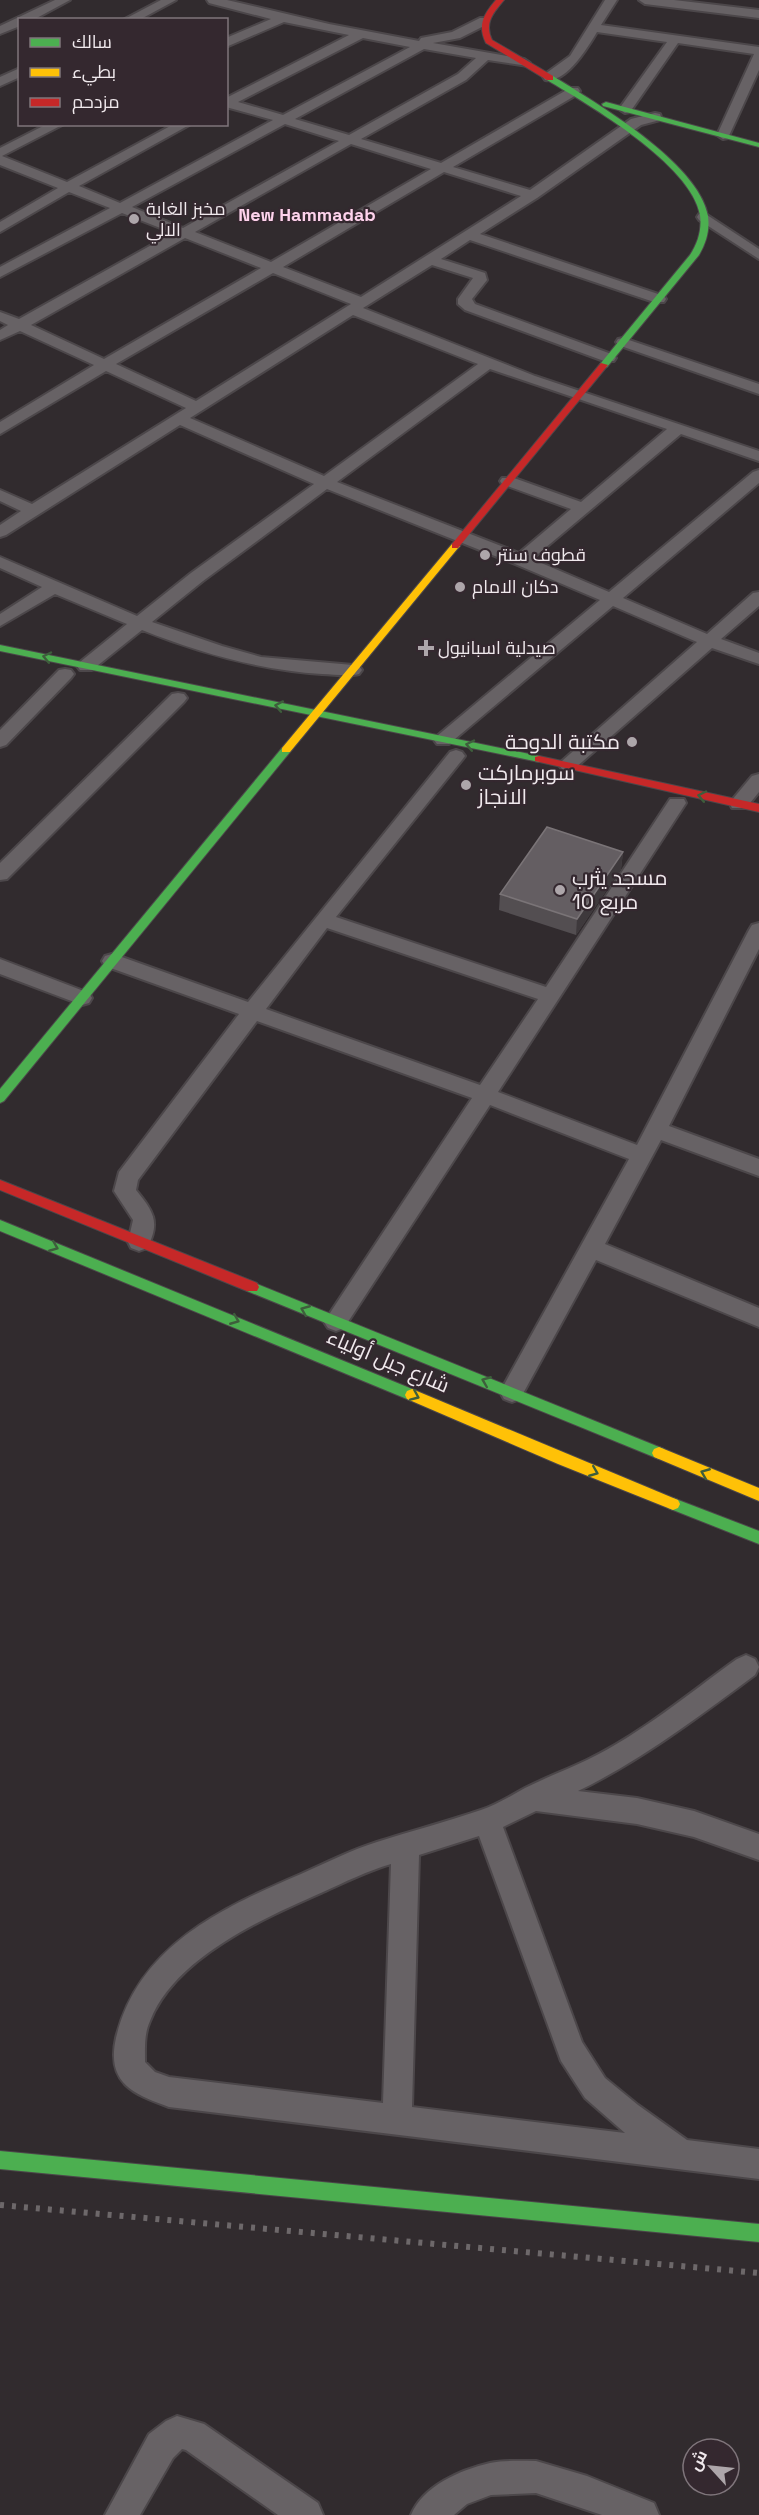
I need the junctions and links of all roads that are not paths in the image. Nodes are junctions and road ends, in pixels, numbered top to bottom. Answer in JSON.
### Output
{"nodes":[{"id":1,"x":64,"y":0,"type":"edge"},
{"id":2,"x":170,"y":0,"type":"edge"},
{"id":3,"x":213,"y":0,"type":"edge"},
{"id":4,"x":611,"y":0,"type":"edge"},
{"id":5,"x":645,"y":0,"type":"edge"},
{"id":6,"x":495,"y":1,"type":"edge"},
{"id":7,"x":142,"y":13,"type":"junction"},
{"id":8,"x":759,"y":14,"type":"edge"},
{"id":9,"x":25,"y":18,"type":"edge"},
{"id":10,"x":133,"y":18,"type":"edge"},
{"id":11,"x":157,"y":18,"type":"edge"},
{"id":12,"x":280,"y":19,"type":"junction"},
{"id":13,"x":483,"y":21,"type":"junction"},
{"id":14,"x":18,"y":22,"type":"edge"},
{"id":15,"x":595,"y":28,"type":"junction"},
{"id":16,"x":359,"y":34,"type":"junction"},
{"id":17,"x":3,"y":35,"type":"edge"},
{"id":18,"x":675,"y":39,"type":"junction"},
{"id":19,"x":228,"y":41,"type":"edge"},
{"id":20,"x":406,"y":42,"type":"junction"},
{"id":21,"x":422,"y":45,"type":"junction"},
{"id":22,"x":759,"y":51,"type":"edge"},
{"id":23,"x":486,"y":56,"type":"junction"},
{"id":24,"x":759,"y":56,"type":"edge"},
{"id":25,"x":524,"y":63,"type":"junction"},
{"id":26,"x":18,"y":73,"type":"edge"},
{"id":27,"x":549,"y":77,"type":"junction"},
{"id":28,"x":0,"y":82,"type":"edge"},
{"id":29,"x":574,"y":91,"type":"junction"},
{"id":30,"x":588,"y":99,"type":"junction"},
{"id":31,"x":228,"y":101,"type":"edge"},
{"id":32,"x":228,"y":102,"type":"edge"},
{"id":33,"x":625,"y":109,"type":"junction"},
{"id":34,"x":655,"y":117,"type":"junction"},
{"id":35,"x":285,"y":120,"type":"junction"},
{"id":36,"x":54,"y":126,"type":"edge"},
{"id":37,"x":181,"y":126,"type":"edge"},
{"id":38,"x":630,"y":129,"type":"junction"},
{"id":39,"x":723,"y":135,"type":"junction"},
{"id":40,"x":351,"y":140,"type":"junction"},
{"id":41,"x":759,"y":145,"type":"edge"},
{"id":42,"x":0,"y":153,"type":"edge"},
{"id":43,"x":0,"y":160,"type":"edge"},
{"id":44,"x":442,"y":167,"type":"junction"},
{"id":45,"x":68,"y":187,"type":"junction"},
{"id":46,"x":532,"y":195,"type":"junction"},
{"id":47,"x":121,"y":208,"type":"junction"},
{"id":48,"x":704,"y":217,"type":"junction"},
{"id":49,"x":0,"y":228,"type":"edge"},
{"id":50,"x":186,"y":233,"type":"junction"},
{"id":51,"x":469,"y":235,"type":"junction"},
{"id":52,"x":759,"y":255,"type":"edge"},
{"id":53,"x":428,"y":259,"type":"junction"},
{"id":54,"x":271,"y":267,"type":"junction"},
{"id":55,"x":0,"y":273,"type":"edge"},
{"id":56,"x":658,"y":299,"type":"junction"},
{"id":57,"x":357,"y":306,"type":"junction"},
{"id":58,"x":0,"y":316,"type":"edge"},
{"id":59,"x":21,"y":324,"type":"junction"},
{"id":60,"x":0,"y":336,"type":"edge"},
{"id":61,"x":623,"y":342,"type":"junction"},
{"id":62,"x":609,"y":358,"type":"junction"},
{"id":63,"x":488,"y":363,"type":"junction"},
{"id":64,"x":106,"y":364,"type":"junction"},
{"id":65,"x":759,"y":373,"type":"edge"},
{"id":66,"x":752,"y":387,"type":"edge"},
{"id":67,"x":578,"y":395,"type":"junction"},
{"id":68,"x":197,"y":407,"type":"junction"},
{"id":69,"x":179,"y":419,"type":"junction"},
{"id":70,"x":0,"y":429,"type":"edge"},
{"id":71,"x":677,"y":429,"type":"junction"},
{"id":72,"x":759,"y":456,"type":"edge"},
{"id":73,"x":759,"y":475,"type":"edge"},
{"id":74,"x":508,"y":481,"type":"junction"},
{"id":75,"x":326,"y":483,"type":"junction"},
{"id":76,"x":0,"y":495,"type":"edge"},
{"id":77,"x":580,"y":507,"type":"junction"},
{"id":78,"x":33,"y":511,"type":"junction"},
{"id":79,"x":0,"y":532,"type":"edge"},
{"id":80,"x":462,"y":536,"type":"junction"},
{"id":81,"x":521,"y":560,"type":"junction"},
{"id":82,"x":0,"y":562,"type":"edge"},
{"id":83,"x":54,"y":587,"type":"junction"},
{"id":84,"x":759,"y":597,"type":"edge"},
{"id":85,"x":610,"y":598,"type":"junction"},
{"id":86,"x":0,"y":621,"type":"edge"},
{"id":87,"x":141,"y":623,"type":"junction"},
{"id":88,"x":709,"y":641,"type":"junction"},
{"id":89,"x":0,"y":648,"type":"edge"},
{"id":90,"x":759,"y":659,"type":"edge"},
{"id":91,"x":0,"y":660,"type":"edge"},
{"id":92,"x":86,"y":666,"type":"junction"},
{"id":93,"x":353,"y":670,"type":"junction"},
{"id":94,"x":65,"y":674,"type":"junction"},
{"id":95,"x":178,"y":698,"type":"junction"},
{"id":96,"x":314,"y":719,"type":"junction"},
{"id":97,"x":443,"y":740,"type":"junction"},
{"id":98,"x":0,"y":741,"type":"edge"},
{"id":99,"x":462,"y":758,"type":"joint"},
{"id":100,"x":568,"y":765,"type":"junction"},
{"id":101,"x":759,"y":780,"type":"edge"},
{"id":102,"x":587,"y":784,"type":"dead end"},
{"id":103,"x":676,"y":803,"type":"junction"},
{"id":104,"x":739,"y":804,"type":"junction"},
{"id":105,"x":759,"y":808,"type":"edge"},
{"id":106,"x":759,"y":820,"type":"edge"},
{"id":107,"x":0,"y":874,"type":"edge"},
{"id":108,"x":323,"y":920,"type":"junction"},
{"id":109,"x":759,"y":930,"type":"edge"},
{"id":110,"x":112,"y":961,"type":"junction"},
{"id":111,"x":0,"y":966,"type":"edge"},
{"id":112,"x":550,"y":996,"type":"junction"},
{"id":113,"x":82,"y":998,"type":"junction"},
{"id":114,"x":252,"y":1011,"type":"junction"},
{"id":115,"x":485,"y":1095,"type":"junction"},
{"id":116,"x":0,"y":1098,"type":"edge"},
{"id":117,"x":656,"y":1130,"type":"junction"},
{"id":118,"x":642,"y":1155,"type":"junction"},
{"id":119,"x":759,"y":1168,"type":"edge"},
{"id":120,"x":0,"y":1185,"type":"edge"},
{"id":121,"x":0,"y":1225,"type":"edge"},
{"id":122,"x":139,"y":1242,"type":"junction"},
{"id":123,"x":591,"y":1248,"type":"junction"},
{"id":124,"x":759,"y":1318,"type":"edge"},
{"id":125,"x":336,"y":1322,"type":"junction"},
{"id":126,"x":512,"y":1392,"type":"junction"},
{"id":127,"x":759,"y":1495,"type":"edge"},
{"id":128,"x":759,"y":1538,"type":"edge"},
{"id":129,"x":746,"y":1666,"type":"dead end"},
{"id":130,"x":533,"y":1798,"type":"junction"},
{"id":131,"x":487,"y":1821,"type":"junction"},
{"id":132,"x":405,"y":1847,"type":"junction"},
{"id":133,"x":759,"y":1847,"type":"edge"},
{"id":134,"x":397,"y":2118,"type":"junction"},
{"id":135,"x":681,"y":2154,"type":"junction"},
{"id":136,"x":0,"y":2160,"type":"edge"},
{"id":137,"x":759,"y":2164,"type":"edge"},
{"id":138,"x":759,"y":2233,"type":"edge"},
{"id":139,"x":122,"y":2515,"type":"edge"},
{"id":140,"x":306,"y":2515,"type":"edge"},
{"id":141,"x":428,"y":2515,"type":"edge"},
{"id":142,"x":642,"y":2515,"type":"edge"}],
"edges":[{"from":1,"to":9,"type":"street"},
{"from":2,"to":7,"type":"street"},
{"from":3,"to":12,"type":"street"},
{"from":4,"to":15,"type":"street"},
{"from":5,"to":8,"type":"street"},
{"from":6,"to":13,"type":"street"},
{"from":7,"to":10,"type":"street"},
{"from":7,"to":11,"type":"street"},
{"from":12,"to":16,"type":"street"},
{"from":12,"to":19,"type":"street"},
{"from":13,"to":20,"type":"street"},
{"from":13,"to":25,"type":"street"},
{"from":14,"to":17,"type":"street"},
{"from":15,"to":18,"type":"street"},
{"from":15,"to":27,"type":"street"},
{"from":16,"to":20,"type":"street"},
{"from":16,"to":31,"type":"street"},
{"from":18,"to":22,"type":"street"},
{"from":18,"to":33,"type":"street"},
{"from":20,"to":21,"type":"street"},
{"from":21,"to":23,"type":"street"},
{"from":21,"to":35,"type":"street"},
{"from":23,"to":25,"type":"street"},
{"from":23,"to":40,"type":"street"},
{"from":24,"to":39,"type":"street"},
{"from":25,"to":27,"type":"street"},
{"from":26,"to":28,"type":"street"},
{"from":27,"to":29,"type":"street"},
{"from":29,"to":30,"type":"street"},
{"from":29,"to":44,"type":"street"},
{"from":30,"to":33,"type":"street"},
{"from":30,"to":38,"type":"street"},
{"from":32,"to":35,"type":"street"},
{"from":33,"to":34,"type":"street"},
{"from":34,"to":38,"type":"street"},
{"from":34,"to":39,"type":"street"},
{"from":35,"to":40,"type":"street"},
{"from":35,"to":47,"type":"street"},
{"from":36,"to":42,"type":"street"},
{"from":37,"to":45,"type":"street"},
{"from":38,"to":46,"type":"street"},
{"from":38,"to":48,"type":"street"},
{"from":39,"to":41,"type":"street"},
{"from":40,"to":44,"type":"street"},
{"from":40,"to":50,"type":"street"},
{"from":43,"to":45,"type":"street"},
{"from":44,"to":46,"type":"street"},
{"from":44,"to":54,"type":"street"},
{"from":45,"to":47,"type":"street"},
{"from":45,"to":49,"type":"street"},
{"from":46,"to":51,"type":"street"},
{"from":47,"to":50,"type":"street"},
{"from":47,"to":55,"type":"street"},
{"from":48,"to":52,"type":"street"},
{"from":48,"to":56,"type":"street"},
{"from":50,"to":54,"type":"street"},
{"from":50,"to":59,"type":"street"},
{"from":51,"to":53,"type":"street"},
{"from":51,"to":56,"type":"street"},
{"from":53,"to":57,"type":"street"},
{"from":53,"to":62,"type":"street"},
{"from":54,"to":57,"type":"street"},
{"from":54,"to":64,"type":"street"},
{"from":56,"to":61,"type":"street"},
{"from":57,"to":63,"type":"street"},
{"from":57,"to":68,"type":"street"},
{"from":58,"to":59,"type":"street"},
{"from":59,"to":60,"type":"street"},
{"from":59,"to":64,"type":"street"},
{"from":61,"to":62,"type":"street"},
{"from":61,"to":66,"type":"street"},
{"from":62,"to":67,"type":"street"},
{"from":63,"to":67,"type":"street"},
{"from":63,"to":75,"type":"street"},
{"from":64,"to":68,"type":"street"},
{"from":64,"to":70,"type":"street"},
{"from":65,"to":66,"type":"street"},
{"from":67,"to":71,"type":"street"},
{"from":67,"to":74,"type":"street"},
{"from":68,"to":69,"type":"street"},
{"from":69,"to":75,"type":"street"},
{"from":69,"to":78,"type":"street"},
{"from":71,"to":72,"type":"street"},
{"from":71,"to":77,"type":"street"},
{"from":73,"to":85,"type":"street"},
{"from":74,"to":77,"type":"street"},
{"from":74,"to":80,"type":"street"},
{"from":75,"to":80,"type":"street"},
{"from":75,"to":87,"type":"street"},
{"from":76,"to":78,"type":"street"},
{"from":77,"to":81,"type":"street"},
{"from":78,"to":79,"type":"street"},
{"from":80,"to":81,"type":"street"},
{"from":80,"to":93,"type":"street"},
{"from":81,"to":85,"type":"street"},
{"from":82,"to":83,"type":"street"},
{"from":83,"to":86,"type":"street"},
{"from":83,"to":87,"type":"street"},
{"from":84,"to":88,"type":"street"},
{"from":85,"to":88,"type":"street"},
{"from":85,"to":97,"type":"street"},
{"from":87,"to":92,"type":"street"},
{"from":87,"to":93,"type":"street"},
{"from":88,"to":90,"type":"street"},
{"from":88,"to":100,"type":"street"},
{"from":92,"to":89,"type":"street","one_way":true},
{"from":91,"to":94,"type":"street"},
{"from":96,"to":92,"type":"street","one_way":true},
{"from":93,"to":96,"type":"street"},
{"from":94,"to":95,"type":"street"},
{"from":94,"to":98,"type":"street"},
{"from":95,"to":96,"type":"street"},
{"from":95,"to":107,"type":"street"},
{"from":96,"to":97,"type":"street"},
{"from":96,"to":99,"type":"street"},
{"from":96,"to":110,"type":"street"},
{"from":100,"to":97,"type":"street","one_way":true},
{"from":99,"to":108,"type":"street"},
{"from":104,"to":100,"type":"street","one_way":true},
{"from":101,"to":104,"type":"street"},
{"from":102,"to":103,"type":"street"},
{"from":103,"to":106,"type":"street"},
{"from":103,"to":112,"type":"street"},
{"from":104,"to":105,"type":"street"},
{"from":108,"to":112,"type":"street"},
{"from":108,"to":114,"type":"street"},
{"from":109,"to":117,"type":"street"},
{"from":110,"to":113,"type":"street"},
{"from":110,"to":114,"type":"street"},
{"from":111,"to":113,"type":"street"},
{"from":112,"to":115,"type":"street"},
{"from":113,"to":116,"type":"street"},
{"from":114,"to":115,"type":"street"},
{"from":114,"to":122,"type":"street"},
{"from":115,"to":118,"type":"street"},
{"from":115,"to":125,"type":"street"},
{"from":117,"to":118,"type":"street"},
{"from":117,"to":119,"type":"street"},
{"from":118,"to":123,"type":"street"},
{"from":120,"to":122,"type":"street","name":"شارع جبل أولياء"},
{"from":121,"to":128,"type":"street","name":"شارع جبل أولياء","one_way":true},
{"from":125,"to":122,"type":"street","name":"شارع جبل أولياء","one_way":true},
{"from":123,"to":124,"type":"street"},
{"from":123,"to":126,"type":"street"},
{"from":126,"to":125,"type":"street","name":"شارع جبل أولياء","one_way":true},
{"from":127,"to":126,"type":"street","name":"شارع جبل أولياء","one_way":true},
{"from":129,"to":130,"type":"street"},
{"from":130,"to":131,"type":"street"},
{"from":130,"to":133,"type":"street"},
{"from":131,"to":132,"type":"street"},
{"from":131,"to":135,"type":"street"},
{"from":132,"to":134,"type":"street"},
{"from":132,"to":134,"type":"street"},
{"from":134,"to":135,"type":"street"},
{"from":135,"to":137,"type":"street"},
{"from":136,"to":138,"type":"street"},
{"from":139,"to":140,"type":"street"},
{"from":141,"to":142,"type":"street"}]}
